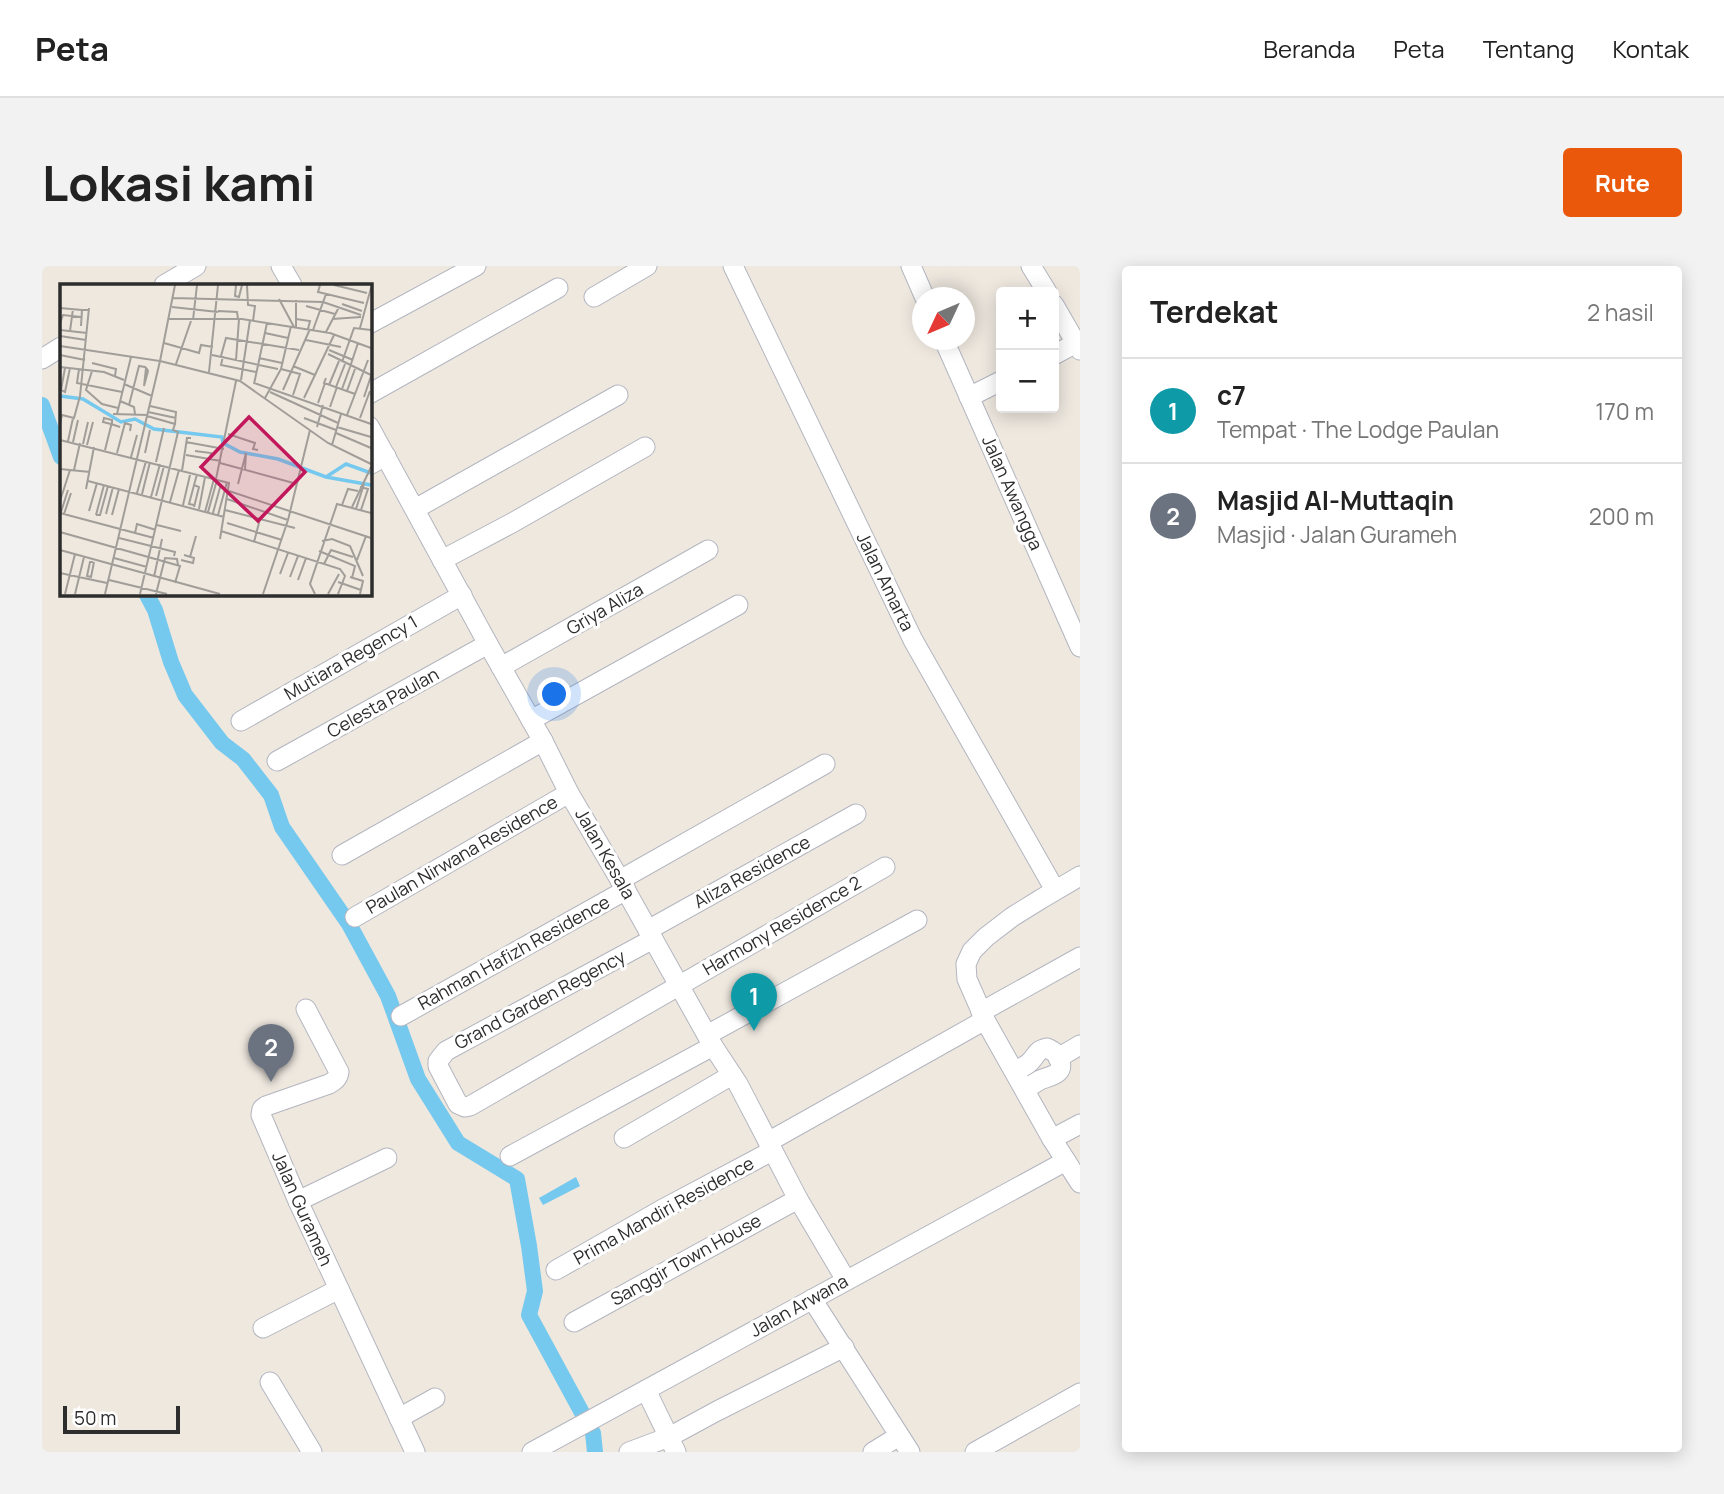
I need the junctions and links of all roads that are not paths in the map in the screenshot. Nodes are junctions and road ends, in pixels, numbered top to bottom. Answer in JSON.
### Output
{"nodes":[{"id":1,"x":281,"y":266,"type":"edge"},
{"id":2,"x":476,"y":266,"type":"edge"},
{"id":3,"x":647,"y":266,"type":"edge"},
{"id":4,"x":733,"y":266,"type":"edge"},
{"id":5,"x":911,"y":266,"type":"edge"},
{"id":6,"x":1033,"y":267,"type":"edge"},
{"id":7,"x":191,"y":275,"type":"edge"},
{"id":8,"x":167,"y":284,"type":"edge"},
{"id":9,"x":291,"y":284,"type":"edge"},
{"id":10,"x":920,"y":287,"type":"edge"},
{"id":11,"x":1043,"y":287,"type":"edge"},
{"id":12,"x":558,"y":288,"type":"dead end"},
{"id":13,"x":594,"y":297,"type":"dead end"},
{"id":14,"x":1059,"y":314,"type":"edge"},
{"id":15,"x":371,"y":323,"type":"edge"},
{"id":16,"x":1078,"y":346,"type":"edge"},
{"id":17,"x":60,"y":348,"type":"edge"},
{"id":18,"x":948,"y":350,"type":"edge"},
{"id":19,"x":1059,"y":353,"type":"edge"},
{"id":20,"x":42,"y":359,"type":"edge"},
{"id":21,"x":996,"y":384,"type":"edge"},
{"id":22,"x":371,"y":393,"type":"edge"},
{"id":23,"x":618,"y":395,"type":"dead end"},
{"id":24,"x":969,"y":397,"type":"junction"},
{"id":25,"x":371,"y":435,"type":"edge"},
{"id":26,"x":645,"y":447,"type":"dead end"},
{"id":27,"x":377,"y":461,"type":"edge"},
{"id":28,"x":415,"y":509,"type":"junction"},
{"id":29,"x":708,"y":550,"type":"dead end"},
{"id":30,"x":442,"y":560,"type":"junction"},
{"id":31,"x":461,"y":595,"type":"junction"},
{"id":32,"x":738,"y":606,"type":"dead end"},
{"id":33,"x":488,"y":645,"type":"junction"},
{"id":34,"x":1080,"y":647,"type":"edge"},
{"id":35,"x":502,"y":667,"type":"junction"},
{"id":36,"x":531,"y":720,"type":"junction"},
{"id":37,"x":241,"y":721,"type":"dead end"},
{"id":38,"x":543,"y":741,"type":"junction"},
{"id":39,"x":277,"y":761,"type":"dead end"},
{"id":40,"x":825,"y":764,"type":"dead end"},
{"id":41,"x":569,"y":793,"type":"junction"},
{"id":42,"x":856,"y":814,"type":"dead end"},
{"id":43,"x":342,"y":855,"type":"dead end"},
{"id":44,"x":885,"y":867,"type":"dead end"},
{"id":45,"x":1080,"y":876,"type":"edge"},
{"id":46,"x":623,"y":885,"type":"junction"},
{"id":47,"x":1055,"y":890,"type":"junction"},
{"id":48,"x":355,"y":917,"type":"dead end"},
{"id":49,"x":917,"y":920,"type":"dead end"},
{"id":50,"x":651,"y":935,"type":"junction"},
{"id":51,"x":1080,"y":957,"type":"edge"},
{"id":52,"x":679,"y":985,"type":"junction"},
{"id":53,"x":306,"y":1009,"type":"dead end"},
{"id":54,"x":401,"y":1016,"type":"dead end"},
{"id":55,"x":983,"y":1016,"type":"junction"},
{"id":56,"x":710,"y":1040,"type":"junction"},
{"id":57,"x":1080,"y":1045,"type":"edge"},
{"id":58,"x":1058,"y":1058,"type":"junction"},
{"id":59,"x":1015,"y":1071,"type":"junction"},
{"id":60,"x":732,"y":1075,"type":"junction"},
{"id":61,"x":1025,"y":1089,"type":"junction"},
{"id":62,"x":1080,"y":1124,"type":"edge"},
{"id":63,"x":624,"y":1138,"type":"dead end"},
{"id":64,"x":1052,"y":1139,"type":"junction"},
{"id":65,"x":770,"y":1147,"type":"junction"},
{"id":66,"x":510,"y":1156,"type":"dead end"},
{"id":67,"x":387,"y":1158,"type":"dead end"},
{"id":68,"x":1066,"y":1161,"type":"junction"},
{"id":69,"x":1080,"y":1184,"type":"edge"},
{"id":70,"x":798,"y":1199,"type":"junction"},
{"id":71,"x":298,"y":1201,"type":"junction"},
{"id":72,"x":556,"y":1270,"type":"dead end"},
{"id":73,"x":846,"y":1280,"type":"junction"},
{"id":74,"x":339,"y":1289,"type":"junction"},
{"id":75,"x":812,"y":1299,"type":"junction"},
{"id":76,"x":574,"y":1322,"type":"dead end"},
{"id":77,"x":263,"y":1328,"type":"dead end"},
{"id":78,"x":844,"y":1347,"type":"junction"},
{"id":79,"x":270,"y":1381,"type":"dead end"},
{"id":80,"x":646,"y":1390,"type":"junction"},
{"id":81,"x":1080,"y":1393,"type":"edge"},
{"id":82,"x":435,"y":1398,"type":"dead end"},
{"id":83,"x":400,"y":1418,"type":"junction"},
{"id":84,"x":905,"y":1444,"type":"edge"},
{"id":85,"x":672,"y":1445,"type":"edge"},
{"id":86,"x":312,"y":1452,"type":"edge"},
{"id":87,"x":415,"y":1452,"type":"edge"},
{"id":88,"x":532,"y":1452,"type":"edge"},
{"id":89,"x":629,"y":1452,"type":"edge"},
{"id":90,"x":873,"y":1452,"type":"edge"},
{"id":91,"x":975,"y":1452,"type":"edge"}],
"edges":[{"from":1,"to":9,"type":"street"},
{"from":2,"to":15,"type":"street"},
{"from":3,"to":13,"type":"street"},
{"from":4,"to":47,"type":"street","name":"Jalan Amarta"},
{"from":5,"to":10,"type":"street"},
{"from":6,"to":11,"type":"street"},
{"from":7,"to":8,"type":"street"},
{"from":12,"to":22,"type":"street"},
{"from":14,"to":16,"type":"street"},
{"from":16,"to":19,"type":"street"},
{"from":17,"to":20,"type":"street"},
{"from":18,"to":24,"type":"street","name":"Jalan Awangga"},
{"from":21,"to":24,"type":"street"},
{"from":23,"to":28,"type":"street"},
{"from":24,"to":34,"type":"street","name":"Jalan Awangga"},
{"from":25,"to":27,"type":"street","name":"Jalan Kesala"},
{"from":26,"to":30,"type":"street"},
{"from":27,"to":28,"type":"street","name":"Jalan Kesala"},
{"from":28,"to":30,"type":"street","name":"Jalan Kesala"},
{"from":29,"to":35,"type":"street","name":"Griya Aliza"},
{"from":30,"to":31,"type":"street","name":"Jalan Kesala"},
{"from":31,"to":33,"type":"street","name":"Jalan Kesala"},
{"from":31,"to":37,"type":"street","name":"Mutiara Regency 1"},
{"from":32,"to":36,"type":"street"},
{"from":33,"to":35,"type":"street","name":"Jalan Kesala"},
{"from":33,"to":39,"type":"street","name":"Celesta Paulan"},
{"from":35,"to":36,"type":"street","name":"Jalan Kesala"},
{"from":36,"to":38,"type":"street","name":"Jalan Kesala"},
{"from":38,"to":41,"type":"street","name":"Jalan Kesala"},
{"from":38,"to":43,"type":"street"},
{"from":40,"to":46,"type":"street","name":"Rahman Hafizh Residence"},
{"from":41,"to":46,"type":"street","name":"Jalan Kesala"},
{"from":41,"to":48,"type":"street","name":"Paulan Nirwana Residence"},
{"from":42,"to":50,"type":"street","name":"Aliza Residence"},
{"from":44,"to":52,"type":"street","name":"Harmony Residence 2"},
{"from":45,"to":47,"type":"street"},
{"from":46,"to":50,"type":"street","name":"Jalan Kesala"},
{"from":46,"to":54,"type":"street","name":"Rahman Hafizh Residence"},
{"from":47,"to":55,"type":"street"},
{"from":49,"to":56,"type":"street"},
{"from":50,"to":52,"type":"street","name":"Jalan Kesala"},
{"from":50,"to":52,"type":"street","name":"Grand Garden Regency"},
{"from":51,"to":55,"type":"street","name":"Prima Mandiri Residence"},
{"from":52,"to":56,"type":"street","name":"Jalan Kesala"},
{"from":53,"to":71,"type":"street","name":"Jalan Gurameh"},
{"from":55,"to":59,"type":"street"},
{"from":55,"to":65,"type":"street","name":"Prima Mandiri Residence"},
{"from":56,"to":60,"type":"street","name":"Jalan Kesala"},
{"from":56,"to":66,"type":"street"},
{"from":57,"to":58,"type":"street"},
{"from":58,"to":59,"type":"street"},
{"from":58,"to":61,"type":"street"},
{"from":59,"to":61,"type":"street"},
{"from":60,"to":63,"type":"street"},
{"from":60,"to":65,"type":"street","name":"Jalan Kesala"},
{"from":61,"to":64,"type":"street"},
{"from":62,"to":64,"type":"street"},
{"from":64,"to":68,"type":"street"},
{"from":65,"to":70,"type":"street","name":"Jalan Kesala"},
{"from":65,"to":72,"type":"street","name":"Prima Mandiri Residence"},
{"from":67,"to":71,"type":"street"},
{"from":68,"to":69,"type":"street"},
{"from":68,"to":73,"type":"street","name":"Jalan Arwana"},
{"from":70,"to":73,"type":"street","name":"Jalan Kesala"},
{"from":70,"to":76,"type":"street","name":"Sanggir Town House"},
{"from":71,"to":74,"type":"street","name":"Jalan Gurameh"},
{"from":73,"to":75,"type":"street","name":"Jalan Arwana"},
{"from":74,"to":77,"type":"street"},
{"from":74,"to":83,"type":"street","name":"Jalan Gurameh"},
{"from":75,"to":78,"type":"street"},
{"from":75,"to":80,"type":"street","name":"Jalan Arwana"},
{"from":78,"to":84,"type":"street"},
{"from":78,"to":85,"type":"street"},
{"from":79,"to":86,"type":"street"},
{"from":80,"to":85,"type":"street"},
{"from":80,"to":88,"type":"street","name":"Jalan Arwana"},
{"from":81,"to":91,"type":"street"},
{"from":82,"to":83,"type":"street"},
{"from":83,"to":87,"type":"street","name":"Jalan Gurameh"},
{"from":84,"to":90,"type":"street"},
{"from":85,"to":89,"type":"street"}]}
